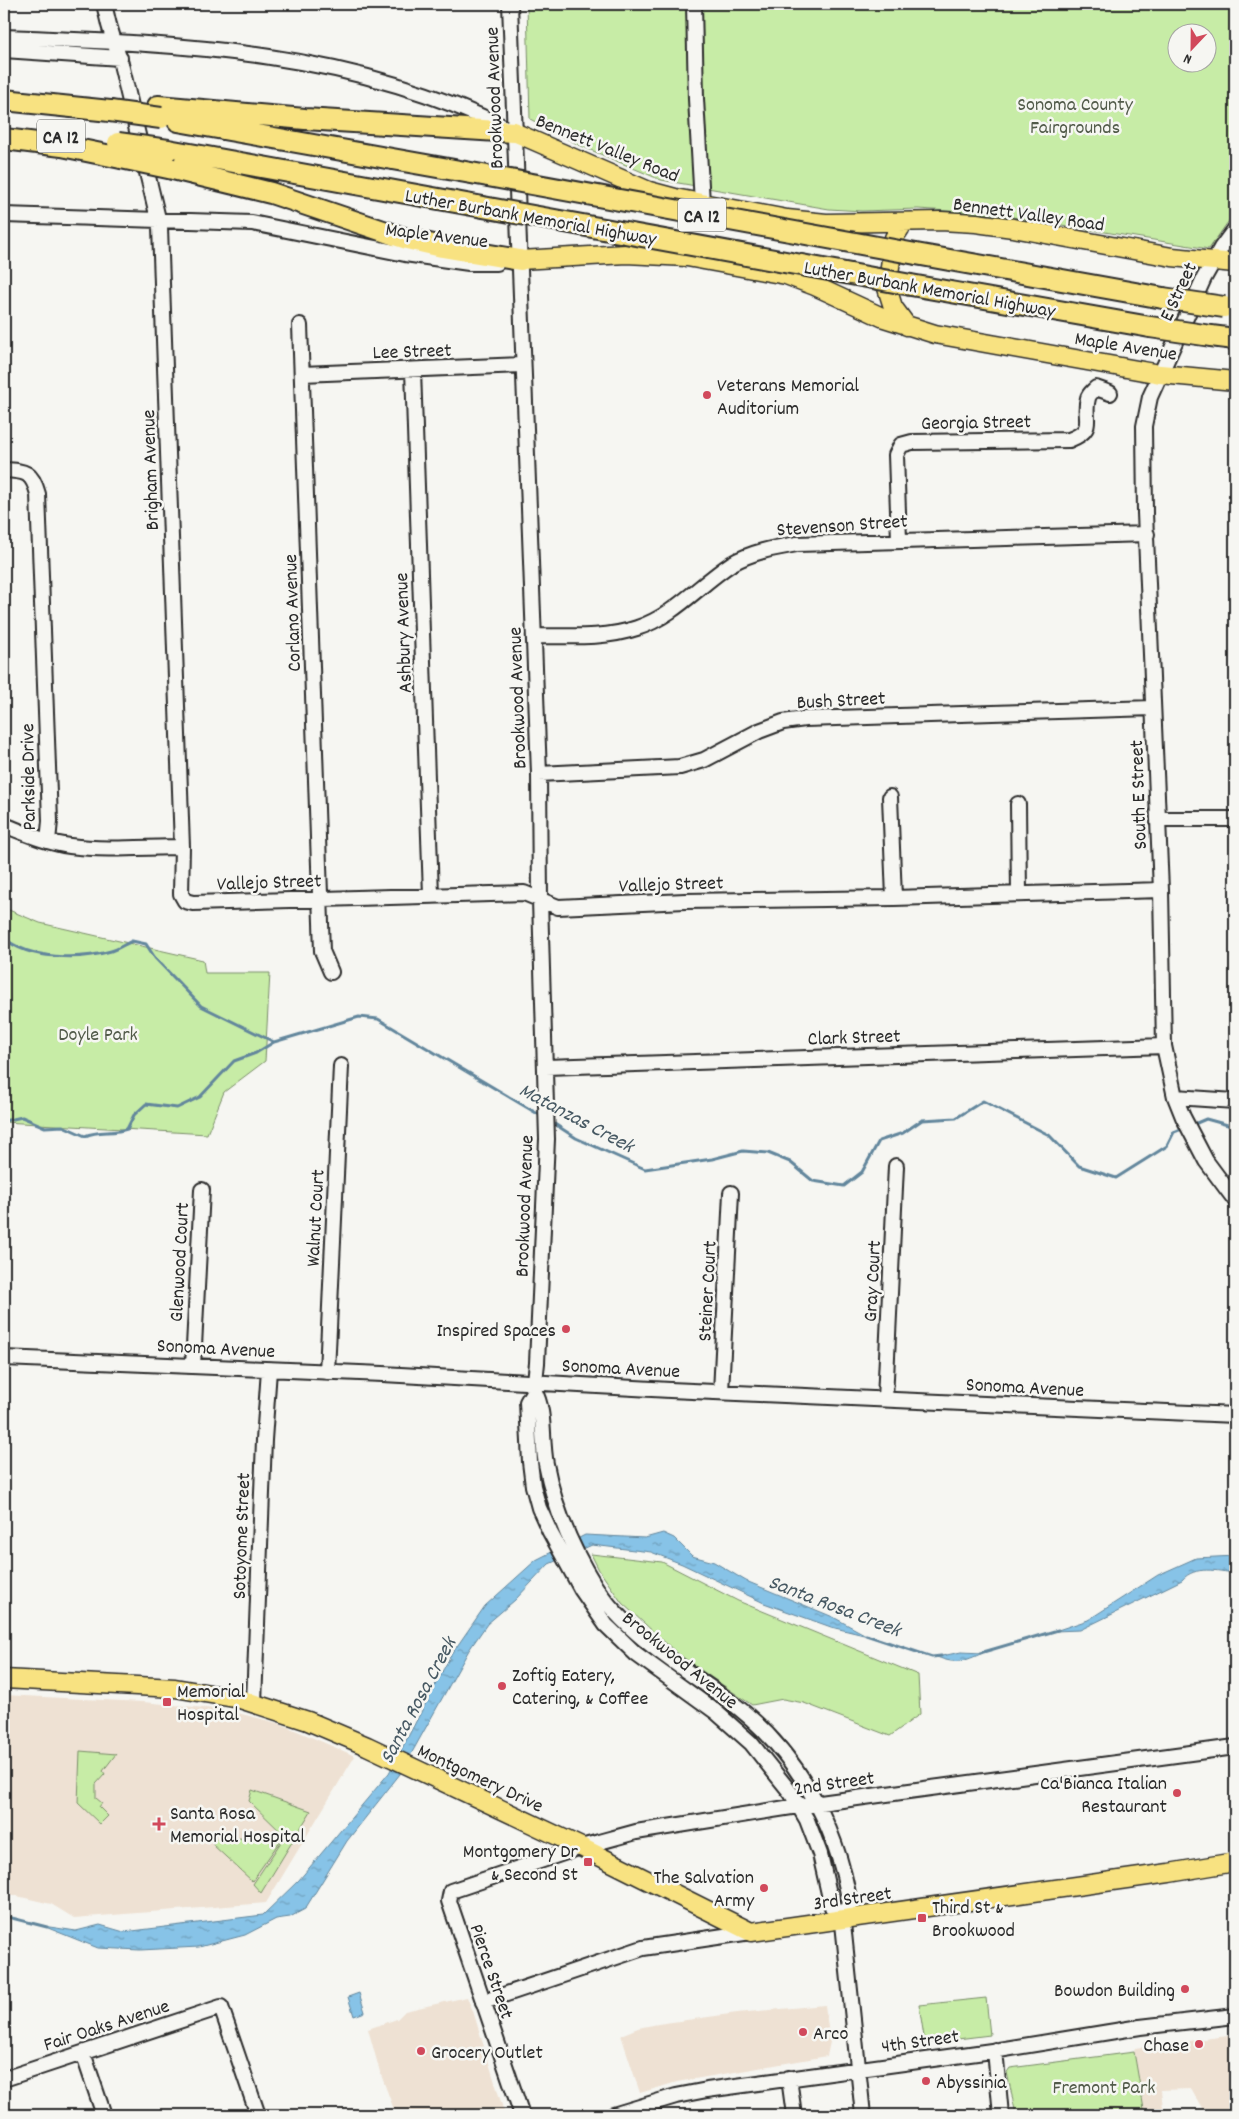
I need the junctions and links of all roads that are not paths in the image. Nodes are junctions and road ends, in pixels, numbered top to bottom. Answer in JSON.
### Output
{"nodes":[{"id":1,"x":104,"y":4,"type":"edge"},
{"id":2,"x":510,"y":4,"type":"edge"},
{"id":3,"x":694,"y":4,"type":"edge"},
{"id":4,"x":4,"y":37,"type":"edge"},
{"id":5,"x":114,"y":42,"type":"junction"},
{"id":6,"x":4,"y":50,"type":"edge"},
{"id":7,"x":120,"y":58,"type":"junction"},
{"id":8,"x":4,"y":100,"type":"edge"},
{"id":9,"x":159,"y":112,"type":"junction"},
{"id":10,"x":4,"y":131,"type":"edge"},
{"id":11,"x":514,"y":132,"type":"junction"},
{"id":12,"x":4,"y":140,"type":"edge"},
{"id":13,"x":119,"y":150,"type":"junction"},
{"id":14,"x":170,"y":160,"type":"junction"},
{"id":15,"x":702,"y":203,"type":"junction"},
{"id":16,"x":4,"y":215,"type":"edge"},
{"id":17,"x":159,"y":220,"type":"junction"},
{"id":18,"x":904,"y":222,"type":"junction"},
{"id":19,"x":1235,"y":229,"type":"edge"},
{"id":20,"x":520,"y":260,"type":"junction"},
{"id":21,"x":1212,"y":262,"type":"junction"},
{"id":22,"x":1235,"y":263,"type":"edge"},
{"id":23,"x":1230,"y":307,"type":"edge"},
{"id":24,"x":300,"y":325,"type":"dead end"},
{"id":25,"x":907,"y":326,"type":"junction"},
{"id":26,"x":1235,"y":339,"type":"edge"},
{"id":27,"x":523,"y":365,"type":"junction"},
{"id":28,"x":413,"y":370,"type":"junction"},
{"id":29,"x":302,"y":374,"type":"junction"},
{"id":30,"x":1160,"y":374,"type":"junction"},
{"id":31,"x":1235,"y":381,"type":"edge"},
{"id":32,"x":1110,"y":393,"type":"dead end"},
{"id":33,"x":4,"y":470,"type":"edge"},
{"id":34,"x":1147,"y":534,"type":"junction"},
{"id":35,"x":899,"y":540,"type":"junction"},
{"id":36,"x":534,"y":636,"type":"junction"},
{"id":37,"x":1154,"y":708,"type":"junction"},
{"id":38,"x":539,"y":774,"type":"junction"},
{"id":39,"x":890,"y":796,"type":"dead end"},
{"id":40,"x":1018,"y":804,"type":"dead end"},
{"id":41,"x":1158,"y":819,"type":"junction"},
{"id":42,"x":1235,"y":819,"type":"edge"},
{"id":43,"x":4,"y":825,"type":"edge"},
{"id":44,"x":48,"y":841,"type":"junction"},
{"id":45,"x":182,"y":847,"type":"junction"},
{"id":46,"x":1161,"y":890,"type":"junction"},
{"id":47,"x":1019,"y":894,"type":"junction"},
{"id":48,"x":431,"y":896,"type":"junction"},
{"id":49,"x":894,"y":898,"type":"junction"},
{"id":50,"x":321,"y":899,"type":"junction"},
{"id":51,"x":185,"y":900,"type":"joint"},
{"id":52,"x":540,"y":900,"type":"junction"},
{"id":53,"x":330,"y":972,"type":"dead end"},
{"id":54,"x":1164,"y":1046,"type":"junction"},
{"id":55,"x":341,"y":1066,"type":"dead end"},
{"id":56,"x":546,"y":1067,"type":"junction"},
{"id":57,"x":1175,"y":1097,"type":"junction"},
{"id":58,"x":1235,"y":1101,"type":"edge"},
{"id":59,"x":896,"y":1166,"type":"dead end"},
{"id":60,"x":202,"y":1190,"type":"dead end"},
{"id":61,"x":731,"y":1193,"type":"dead end"},
{"id":62,"x":1235,"y":1200,"type":"edge"},
{"id":63,"x":4,"y":1358,"type":"edge"},
{"id":64,"x":193,"y":1366,"type":"junction"},
{"id":65,"x":269,"y":1370,"type":"junction"},
{"id":66,"x":327,"y":1372,"type":"junction"},
{"id":67,"x":534,"y":1386,"type":"junction"},
{"id":68,"x":721,"y":1392,"type":"junction"},
{"id":69,"x":885,"y":1398,"type":"junction"},
{"id":70,"x":1235,"y":1415,"type":"edge"},
{"id":71,"x":4,"y":1679,"type":"edge"},
{"id":72,"x":254,"y":1703,"type":"junction"},
{"id":73,"x":1235,"y":1747,"type":"edge"},
{"id":74,"x":819,"y":1804,"type":"junction"},
{"id":75,"x":798,"y":1806,"type":"junction"},
{"id":76,"x":581,"y":1847,"type":"junction"},
{"id":77,"x":1235,"y":1862,"type":"edge"},
{"id":78,"x":449,"y":1896,"type":"joint"},
{"id":79,"x":842,"y":1917,"type":"junction"},
{"id":80,"x":751,"y":1932,"type":"junction"},
{"id":81,"x":482,"y":2002,"type":"junction"},
{"id":82,"x":1235,"y":2016,"type":"edge"},
{"id":83,"x":995,"y":2050,"type":"junction"},
{"id":84,"x":83,"y":2053,"type":"junction"},
{"id":85,"x":858,"y":2069,"type":"junction"},
{"id":86,"x":789,"y":2078,"type":"junction"},
{"id":87,"x":4,"y":2079,"type":"edge"},
{"id":88,"x":104,"y":2115,"type":"edge"},
{"id":89,"x":258,"y":2115,"type":"edge"},
{"id":90,"x":522,"y":2115,"type":"edge"},
{"id":91,"x":613,"y":2115,"type":"edge"},
{"id":92,"x":794,"y":2115,"type":"edge"},
{"id":93,"x":863,"y":2115,"type":"edge"},
{"id":94,"x":1001,"y":2115,"type":"edge"}],
"edges":[{"from":1,"to":5,"type":"street","name":"Brigham Avenue"},
{"from":2,"to":11,"type":"street","name":"Brookwood Avenue"},
{"from":3,"to":15,"type":"street"},
{"from":4,"to":5,"type":"street","name":"Bennett Valley Road"},
{"from":5,"to":7,"type":"street","name":"Brigham Avenue"},
{"from":5,"to":11,"type":"street","name":"Bennett Valley Road"},
{"from":6,"to":7,"type":"street"},
{"from":7,"to":17,"type":"street","name":"Brigham Avenue"},
{"from":8,"to":9,"type":"highway","name":"Luther Burbank Memorial Highway","number":"CA 12","bridge":true},
{"from":9,"to":11,"type":"highway"},
{"from":9,"to":23,"type":"highway","name":"Luther Burbank Memorial Highway","number":"CA 12","bridge":true},
{"from":10,"to":13,"type":"highway","name":"Luther Burbank Memorial Highway","number":"CA 12"},
{"from":11,"to":15,"type":"main road","name":"Bennett Valley Road"},
{"from":11,"to":20,"type":"street","name":"Brookwood Avenue"},
{"from":12,"to":13,"type":"highway"},
{"from":13,"to":14,"type":"highway","name":"Luther Burbank Memorial Highway","number":"CA 12","bridge":true},
{"from":14,"to":20,"type":"highway"},
{"from":14,"to":26,"type":"highway","name":"Luther Burbank Memorial Highway","number":"CA 12","bridge":true},
{"from":15,"to":18,"type":"main road","name":"Bennett Valley Road"},
{"from":16,"to":17,"type":"street","name":"Maple Avenue"},
{"from":17,"to":20,"type":"street","name":"Maple Avenue"},
{"from":17,"to":45,"type":"street","name":"Brigham Avenue"},
{"from":18,"to":21,"type":"main road","name":"Bennett Valley Road"},
{"from":18,"to":25,"type":"main road"},
{"from":19,"to":21,"type":"street","name":"E Street"},
{"from":20,"to":25,"type":"main road","name":"Maple Avenue"},
{"from":20,"to":27,"type":"street","name":"Brookwood Avenue"},
{"from":21,"to":22,"type":"main road","name":"Bennett Valley Road"},
{"from":21,"to":30,"type":"street","name":"E Street"},
{"from":24,"to":29,"type":"street","name":"Corlano Avenue"},
{"from":25,"to":30,"type":"main road","name":"Maple Avenue"},
{"from":27,"to":28,"type":"street","name":"Lee Street"},
{"from":27,"to":36,"type":"street","name":"Brookwood Avenue"},
{"from":28,"to":29,"type":"street","name":"Lee Street"},
{"from":28,"to":48,"type":"street","name":"Ashbury Avenue"},
{"from":29,"to":50,"type":"street","name":"Corlano Avenue"},
{"from":30,"to":31,"type":"main road","name":"Maple Avenue"},
{"from":30,"to":34,"type":"street","name":"South E Street"},
{"from":32,"to":35,"type":"street","name":"Georgia Street"},
{"from":33,"to":44,"type":"street","name":"Parkside Drive"},
{"from":34,"to":35,"type":"street","name":"Stevenson Street"},
{"from":34,"to":37,"type":"street","name":"South E Street"},
{"from":35,"to":36,"type":"street","name":"Stevenson Street"},
{"from":36,"to":38,"type":"street","name":"Brookwood Avenue"},
{"from":37,"to":38,"type":"street","name":"Bush Street"},
{"from":37,"to":41,"type":"street","name":"South E Street"},
{"from":38,"to":52,"type":"street","name":"Brookwood Avenue"},
{"from":39,"to":49,"type":"street"},
{"from":40,"to":47,"type":"street"},
{"from":41,"to":42,"type":"street"},
{"from":41,"to":46,"type":"street","name":"South E Street"},
{"from":43,"to":44,"type":"street"},
{"from":44,"to":45,"type":"street"},
{"from":45,"to":51,"type":"street","name":"Brigham Avenue"},
{"from":46,"to":47,"type":"street","name":"Vallejo Street"},
{"from":46,"to":54,"type":"street","name":"South E Street"},
{"from":47,"to":49,"type":"street","name":"Vallejo Street"},
{"from":48,"to":50,"type":"street","name":"Vallejo Street"},
{"from":48,"to":52,"type":"street","name":"Vallejo Street"},
{"from":49,"to":52,"type":"street","name":"Vallejo Street"},
{"from":50,"to":51,"type":"street","name":"Vallejo Street"},
{"from":50,"to":53,"type":"street","name":"Corlano Avenue"},
{"from":52,"to":56,"type":"street","name":"Brookwood Avenue"},
{"from":54,"to":56,"type":"street","name":"Clark Street"},
{"from":54,"to":57,"type":"street","name":"South E Street"},
{"from":55,"to":66,"type":"street","name":"Walnut Court"},
{"from":56,"to":67,"type":"street","name":"Brookwood Avenue"},
{"from":57,"to":58,"type":"street"},
{"from":57,"to":62,"type":"street","name":"South E Street"},
{"from":59,"to":69,"type":"street","name":"Gray Court"},
{"from":60,"to":64,"type":"street","name":"Glenwood Court"},
{"from":61,"to":68,"type":"street","name":"Steiner Court"},
{"from":63,"to":64,"type":"street","name":"Sonoma Avenue"},
{"from":64,"to":65,"type":"street","name":"Sonoma Avenue"},
{"from":65,"to":66,"type":"street","name":"Sonoma Avenue"},
{"from":65,"to":72,"type":"street","name":"Sotoyome Street"},
{"from":66,"to":67,"type":"street","name":"Sonoma Avenue"},
{"from":67,"to":68,"type":"street","name":"Sonoma Avenue"},
{"from":67,"to":74,"type":"street","name":"Brookwood Avenue"},
{"from":67,"to":75,"type":"street","name":"Brookwood Avenue"},
{"from":68,"to":69,"type":"street","name":"Sonoma Avenue"},
{"from":69,"to":70,"type":"street","name":"Sonoma Avenue"},
{"from":71,"to":72,"type":"main road","name":"Montgomery Drive"},
{"from":72,"to":76,"type":"main road","name":"Montgomery Drive"},
{"from":73,"to":74,"type":"street","name":"2nd Street"},
{"from":74,"to":75,"type":"street","name":"2nd Street"},
{"from":74,"to":79,"type":"street","name":"Brookwood Avenue"},
{"from":75,"to":76,"type":"street","name":"2nd Street"},
{"from":75,"to":79,"type":"street","name":"Brookwood Avenue"},
{"from":76,"to":78,"type":"street","name":"2nd Street"},
{"from":76,"to":80,"type":"main road","name":"Montgomery Drive"},
{"from":77,"to":79,"type":"main road","name":"3rd Street"},
{"from":78,"to":81,"type":"street","name":"Pierce Street"},
{"from":79,"to":80,"type":"main road","name":"3rd Street"},
{"from":79,"to":85,"type":"street","name":"Brookwood Avenue"},
{"from":80,"to":81,"type":"street","name":"3rd Street"},
{"from":81,"to":90,"type":"street","name":"Pierce Street"},
{"from":82,"to":83,"type":"street","name":"4th Street"},
{"from":83,"to":85,"type":"street","name":"4th Street"},
{"from":83,"to":94,"type":"street"},
{"from":84,"to":87,"type":"street","name":"Fair Oaks Avenue"},
{"from":84,"to":88,"type":"street"},
{"from":84,"to":89,"type":"street","name":"Fair Oaks Avenue"},
{"from":85,"to":86,"type":"street","name":"4th Street"},
{"from":85,"to":93,"type":"street","name":"Brookwood Avenue"},
{"from":86,"to":91,"type":"street","name":"4th Street"},
{"from":86,"to":92,"type":"street"}]}
